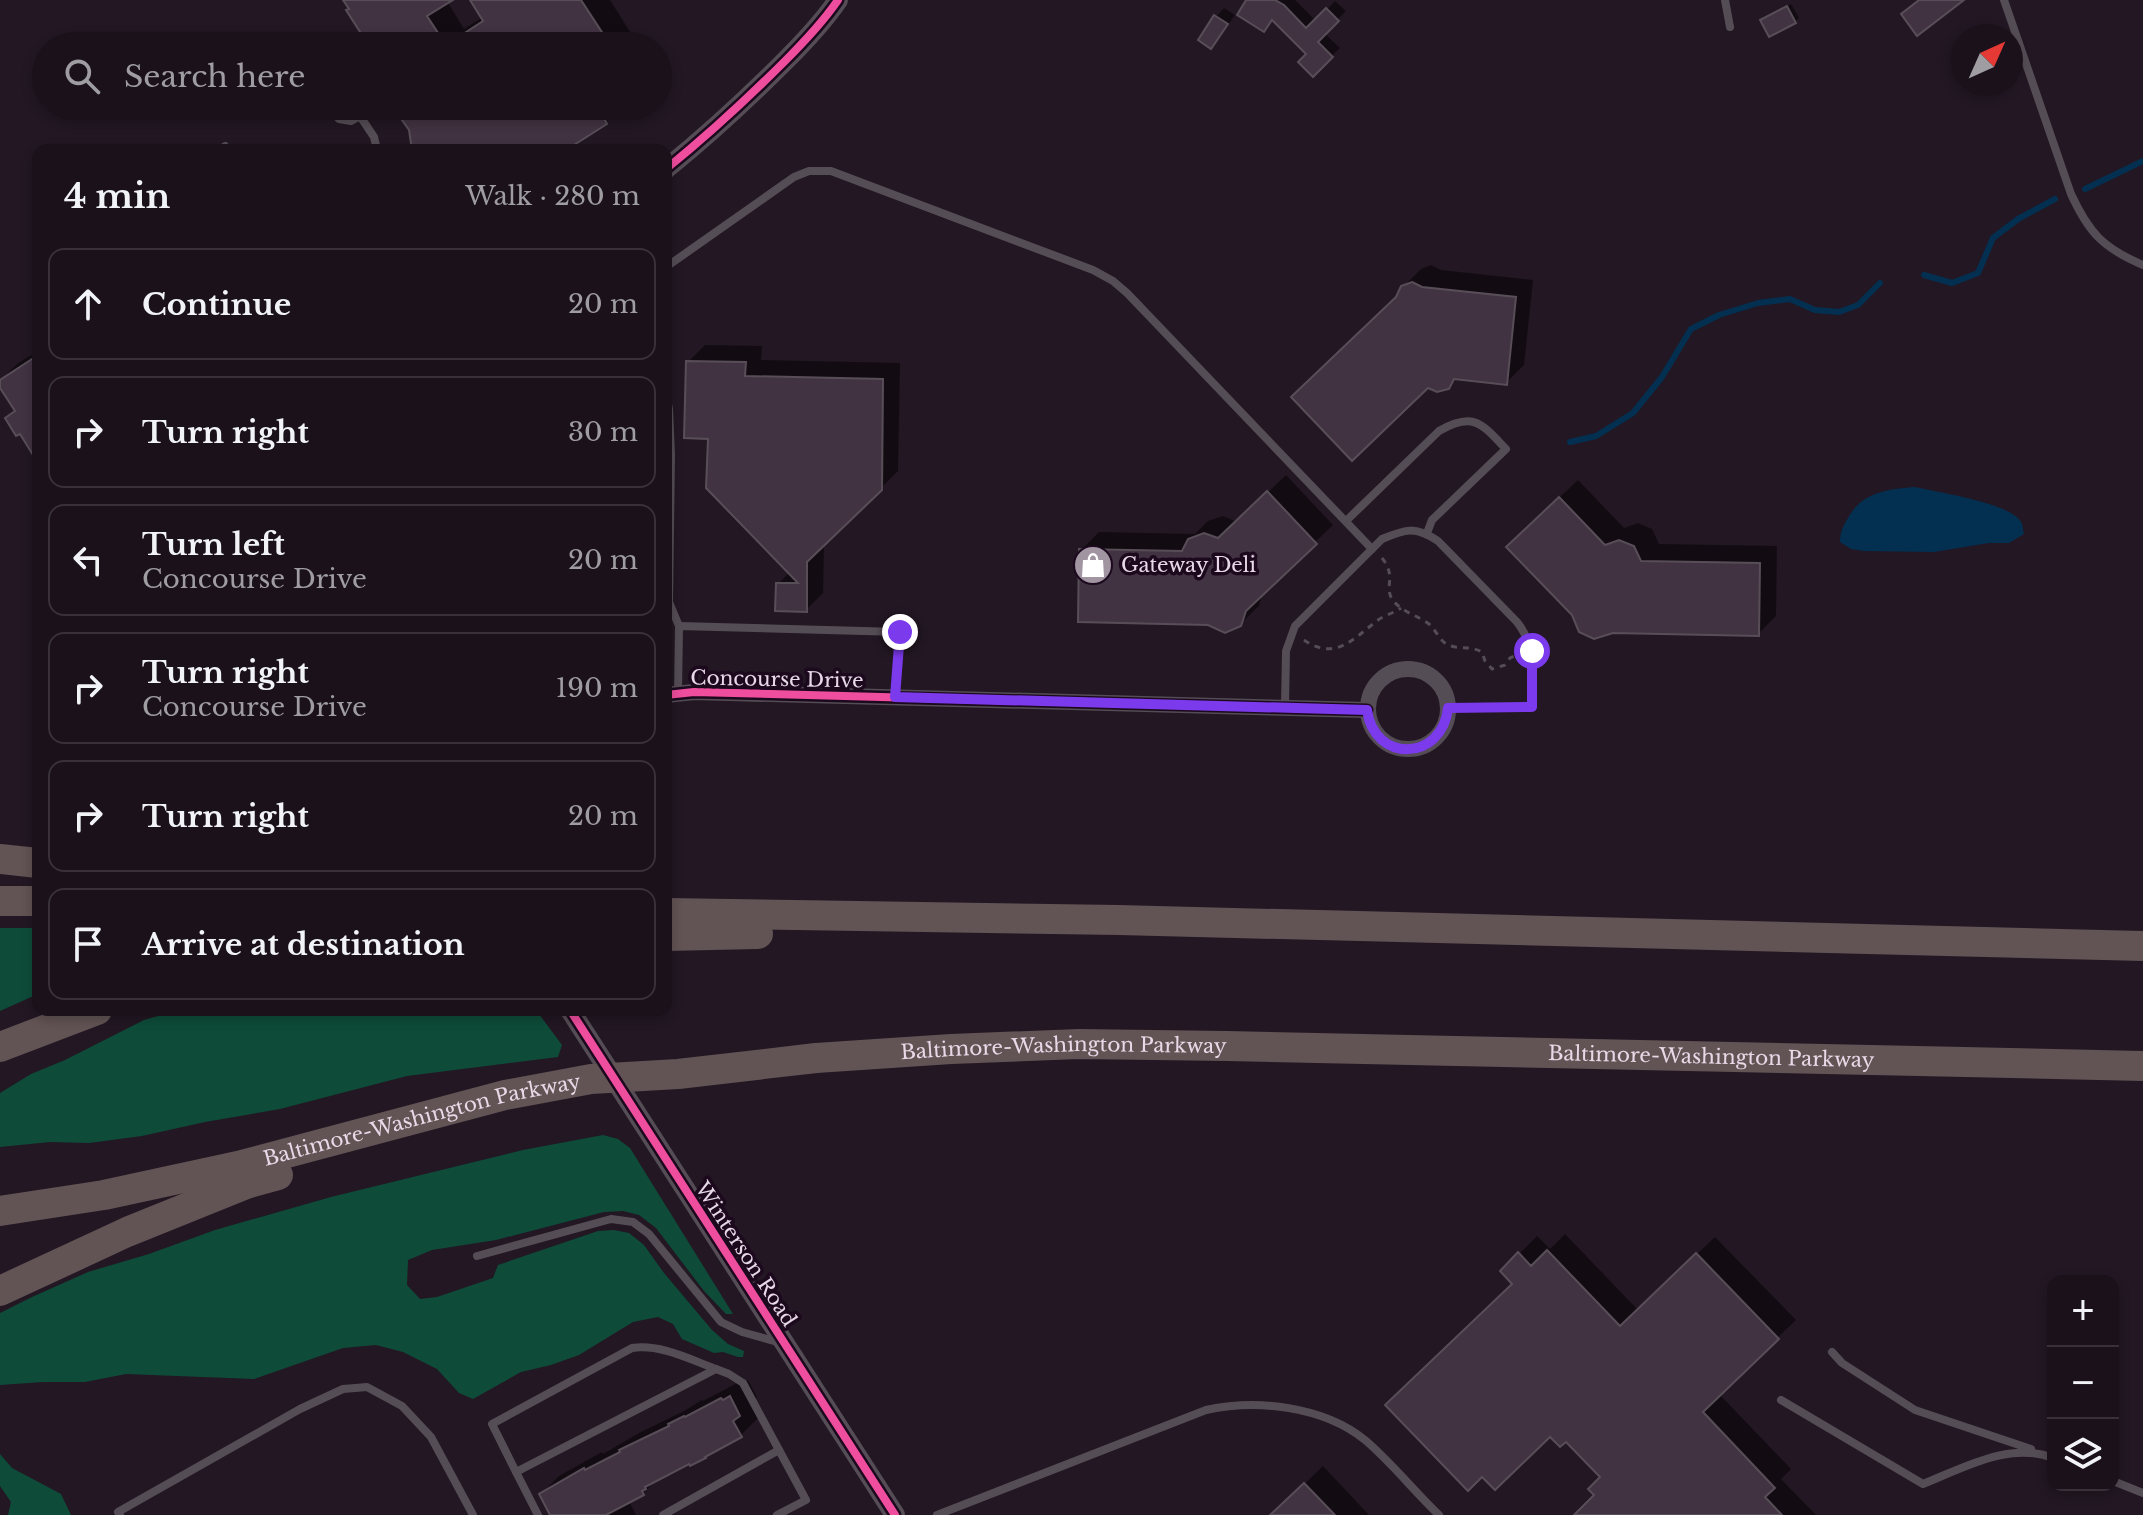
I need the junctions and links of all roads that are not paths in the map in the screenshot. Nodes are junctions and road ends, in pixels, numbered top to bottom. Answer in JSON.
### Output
{"nodes":[{"id":1,"x":838,"y":0,"type":"edge"},
{"id":2,"x":1725,"y":0,"type":"edge"},
{"id":3,"x":2004,"y":0,"type":"edge"},
{"id":4,"x":1730,"y":27,"type":"dead end"},
{"id":5,"x":363,"y":120,"type":"edge"},
{"id":6,"x":376,"y":144,"type":"edge"},
{"id":7,"x":672,"y":164,"type":"edge"},
{"id":8,"x":672,"y":263,"type":"edge"},
{"id":9,"x":2143,"y":265,"type":"edge"},
{"id":10,"x":1346,"y":521,"type":"junction"},
{"id":11,"x":1427,"y":533,"type":"junction"},
{"id":12,"x":1372,"y":549,"type":"junction"},
{"id":13,"x":672,"y":609,"type":"edge"},
{"id":14,"x":679,"y":626,"type":"junction"},
{"id":15,"x":672,"y":694,"type":"edge"},
{"id":16,"x":895,"y":697,"type":"junction"},
{"id":17,"x":1285,"y":708,"type":"junction"},
{"id":18,"x":1448,"y":708,"type":"junction"},
{"id":19,"x":1367,"y":710,"type":"junction"},
{"id":20,"x":0,"y":859,"type":"edge"},
{"id":21,"x":32,"y":862,"type":"edge"},
{"id":22,"x":672,"y":895,"type":"edge"},
{"id":23,"x":0,"y":901,"type":"edge"},
{"id":24,"x":32,"y":901,"type":"edge"},
{"id":25,"x":672,"y":913,"type":"edge"},
{"id":26,"x":1119,"y":920,"type":"junction"},
{"id":27,"x":1503,"y":930,"type":"junction"},
{"id":28,"x":672,"y":936,"type":"edge"},
{"id":29,"x":2143,"y":946,"type":"edge"},
{"id":30,"x":81,"y":1016,"type":"edge"},
{"id":31,"x":574,"y":1016,"type":"edge"},
{"id":32,"x":0,"y":1047,"type":"edge"},
{"id":33,"x":2143,"y":1066,"type":"edge"},
{"id":34,"x":678,"y":1074,"type":"junction"},
{"id":35,"x":0,"y":1211,"type":"edge"},
{"id":36,"x":477,"y":1256,"type":"dead end"},
{"id":37,"x":0,"y":1291,"type":"edge"},
{"id":38,"x":785,"y":1344,"type":"junction"},
{"id":39,"x":1832,"y":1352,"type":"dead end"},
{"id":40,"x":716,"y":1369,"type":"junction"},
{"id":41,"x":1781,"y":1400,"type":"dead end"},
{"id":42,"x":779,"y":1450,"type":"junction"},
{"id":43,"x":2040,"y":1452,"type":"junction"},
{"id":44,"x":2047,"y":1455,"type":"edge"},
{"id":45,"x":516,"y":1472,"type":"junction"},
{"id":46,"x":2119,"y":1483,"type":"edge"},
{"id":47,"x":2143,"y":1493,"type":"edge"},
{"id":48,"x":120,"y":1515,"type":"edge"},
{"id":49,"x":473,"y":1515,"type":"edge"},
{"id":50,"x":538,"y":1515,"type":"edge"},
{"id":51,"x":663,"y":1515,"type":"edge"},
{"id":52,"x":777,"y":1515,"type":"edge"},
{"id":53,"x":895,"y":1515,"type":"edge"},
{"id":54,"x":937,"y":1515,"type":"edge"},
{"id":55,"x":1439,"y":1515,"type":"edge"}],
"edges":[{"from":1,"to":7,"type":"street"},
{"from":2,"to":4,"type":"lane"},
{"from":3,"to":9,"type":"lane"},
{"from":5,"to":6,"type":"lane"},
{"from":8,"to":10,"type":"lane"},
{"from":10,"to":11,"type":"lane"},
{"from":10,"to":12,"type":"lane"},
{"from":11,"to":12,"type":"lane"},
{"from":11,"to":18,"type":"lane"},
{"from":12,"to":17,"type":"lane"},
{"from":13,"to":14,"type":"lane"},
{"from":14,"to":15,"type":"lane"},
{"from":14,"to":16,"type":"lane"},
{"from":15,"to":16,"type":"street","name":"Concourse Drive"},
{"from":16,"to":17,"type":"street","name":"Concourse Drive"},
{"from":17,"to":19,"type":"street","name":"Concourse Drive"},
{"from":18,"to":19,"type":"street"},
{"from":18,"to":19,"type":"street"},
{"from":20,"to":21,"type":"highway"},
{"from":22,"to":26,"type":"highway"},
{"from":23,"to":24,"type":"highway"},
{"from":25,"to":26,"type":"highway"},
{"from":26,"to":27,"type":"highway"},
{"from":27,"to":28,"type":"highway"},
{"from":27,"to":29,"type":"highway"},
{"from":30,"to":32,"type":"highway"},
{"from":31,"to":38,"type":"street","name":"Winterson Road"},
{"from":33,"to":34,"type":"highway","name":"Baltimore-Washington Parkway"},
{"from":34,"to":35,"type":"highway","name":"Baltimore-Washington Parkway"},
{"from":34,"to":37,"type":"highway"},
{"from":36,"to":38,"type":"lane"},
{"from":38,"to":53,"type":"street","name":"Winterson Road"},
{"from":39,"to":43,"type":"lane"},
{"from":40,"to":42,"type":"lane"},
{"from":40,"to":45,"type":"lane"},
{"from":40,"to":45,"type":"lane"},
{"from":41,"to":43,"type":"lane"},
{"from":42,"to":51,"type":"lane"},
{"from":42,"to":52,"type":"lane"},
{"from":43,"to":44,"type":"lane"},
{"from":45,"to":50,"type":"lane"},
{"from":46,"to":47,"type":"lane"},
{"from":48,"to":49,"type":"lane"},
{"from":54,"to":55,"type":"lane"}]}
